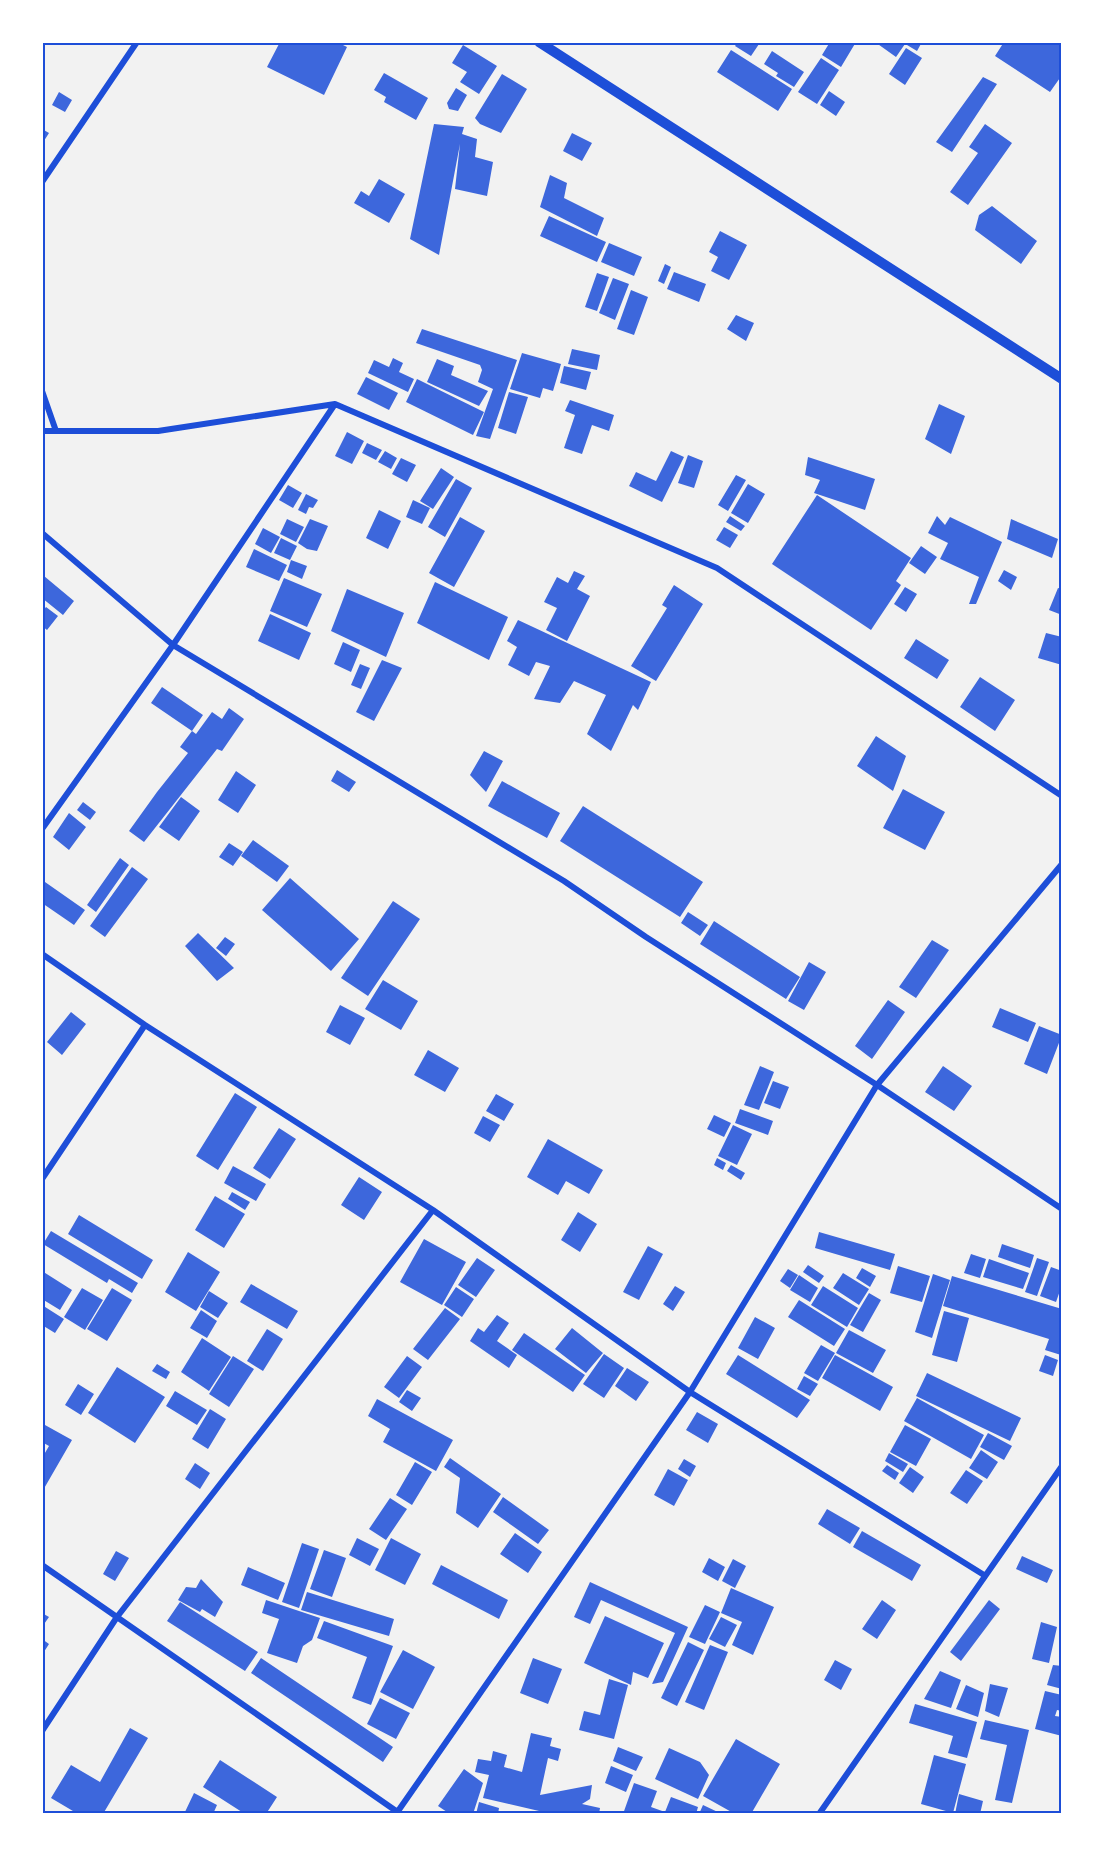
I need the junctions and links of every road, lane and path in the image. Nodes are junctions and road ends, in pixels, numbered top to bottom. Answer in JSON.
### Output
{"nodes":[{"id":1,"x":137,"y":42,"type":"edge"},
{"id":2,"x":539,"y":42,"type":"edge"},
{"id":3,"x":42,"y":182,"type":"edge"},
{"id":4,"x":1062,"y":379,"type":"edge"},
{"id":5,"x":42,"y":391,"type":"edge"},
{"id":6,"x":335,"y":404,"type":"junction"},
{"id":7,"x":42,"y":431,"type":"edge"},
{"id":8,"x":56,"y":431,"type":"junction"},
{"id":9,"x":42,"y":533,"type":"edge"},
{"id":10,"x":173,"y":645,"type":"junction"},
{"id":11,"x":1062,"y":796,"type":"edge"},
{"id":12,"x":42,"y":829,"type":"edge"},
{"id":13,"x":1062,"y":864,"type":"edge"},
{"id":14,"x":42,"y":954,"type":"edge"},
{"id":15,"x":145,"y":1025,"type":"junction"},
{"id":16,"x":877,"y":1085,"type":"junction"},
{"id":17,"x":42,"y":1179,"type":"edge"},
{"id":18,"x":1062,"y":1209,"type":"edge"},
{"id":19,"x":433,"y":1210,"type":"junction"},
{"id":20,"x":690,"y":1392,"type":"junction"},
{"id":21,"x":1062,"y":1466,"type":"edge"},
{"id":22,"x":42,"y":1565,"type":"edge"},
{"id":23,"x":984,"y":1575,"type":"junction"},
{"id":24,"x":117,"y":1617,"type":"junction"},
{"id":25,"x":42,"y":1731,"type":"edge"},
{"id":26,"x":398,"y":1813,"type":"edge"},
{"id":27,"x":819,"y":1814,"type":"edge"}],
"edges":[{"from":1,"to":3,"type":"street"},
{"from":2,"to":4,"type":"street"},
{"from":5,"to":8,"type":"street"},
{"from":6,"to":8,"type":"street"},
{"from":6,"to":10,"type":"street"},
{"from":6,"to":11,"type":"street"},
{"from":7,"to":8,"type":"street"},
{"from":9,"to":10,"type":"street"},
{"from":10,"to":12,"type":"street"},
{"from":10,"to":16,"type":"street"},
{"from":13,"to":16,"type":"street"},
{"from":14,"to":15,"type":"street"},
{"from":15,"to":17,"type":"street"},
{"from":15,"to":19,"type":"street"},
{"from":16,"to":18,"type":"street"},
{"from":16,"to":20,"type":"street"},
{"from":19,"to":20,"type":"street"},
{"from":19,"to":24,"type":"street"},
{"from":20,"to":23,"type":"street"},
{"from":20,"to":26,"type":"street"},
{"from":21,"to":23,"type":"street"},
{"from":22,"to":24,"type":"street"},
{"from":23,"to":27,"type":"street"},
{"from":24,"to":25,"type":"street"},
{"from":24,"to":26,"type":"street"}]}
